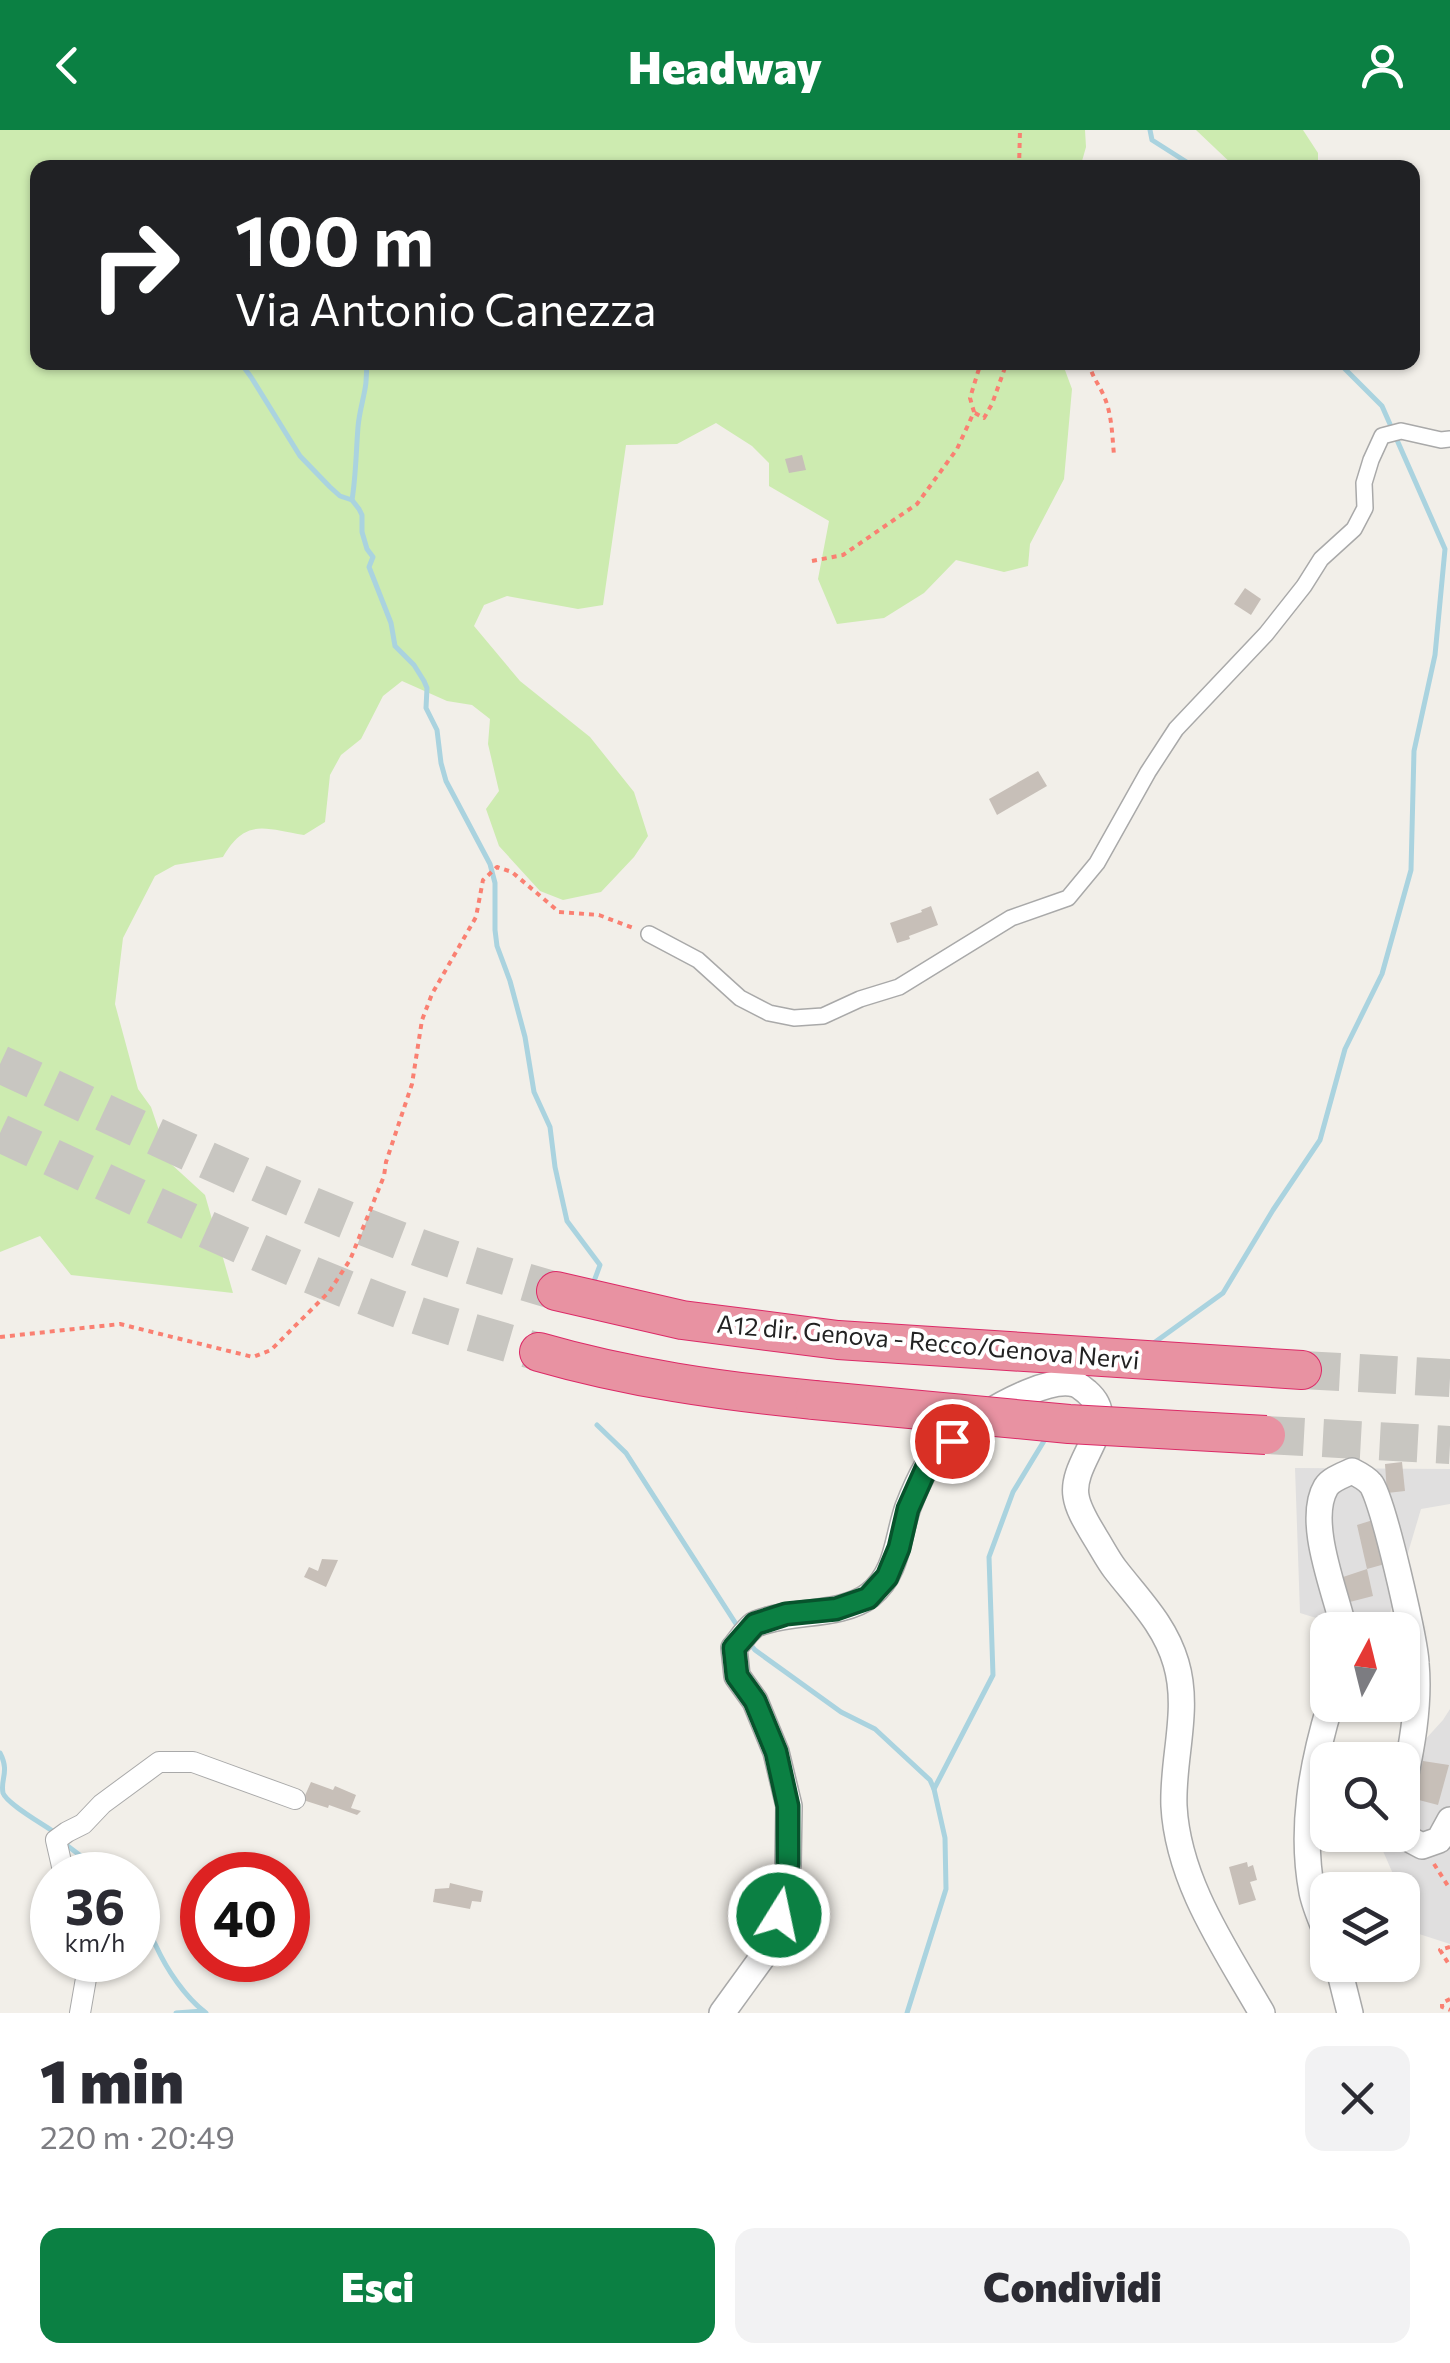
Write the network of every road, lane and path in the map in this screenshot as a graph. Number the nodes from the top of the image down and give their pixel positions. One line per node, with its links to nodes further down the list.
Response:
1 (1020, 130): 2 (path)
2 (1020, 160)
3 (978, 370): 6 (path)
4 (1004, 370): 6 (path)
5 (1091, 370): 8 (path)
6 (974, 412): 9 (path)
7 (1450, 439): 10 (street)
8 (1114, 455)
9 (812, 562)
10 (649, 934): 12 (path)
11 (556, 1291): 14 (highway, A12 dir. Genova - Recco/Genova Nervi)
12 (0, 1338)
13 (539, 1352): 15 (highway, bridge)
14 (1302, 1370)
15 (1266, 1435)
16 (1340, 1612): 17 (street)
17 (1405, 1612)
18 (1325, 1722): 23 (street)
19 (296, 1798): 22 (street)
20 (1450, 1820): 21 (street)
21 (1422, 1846): 24 (path)
22 (59, 1852)
23 (1310, 1877)
24 (1450, 1889)
25 (1450, 1946): 26 (path)
26 (1450, 1966)
27 (84, 1982): 31 (street)
28 (1342, 1982): 34 (street)
29 (1450, 1998): 30 (path)
30 (1450, 2010)
31 (80, 2013)
32 (722, 2013): 33 (street)
33 (1262, 2013)
34 (1350, 2013)

